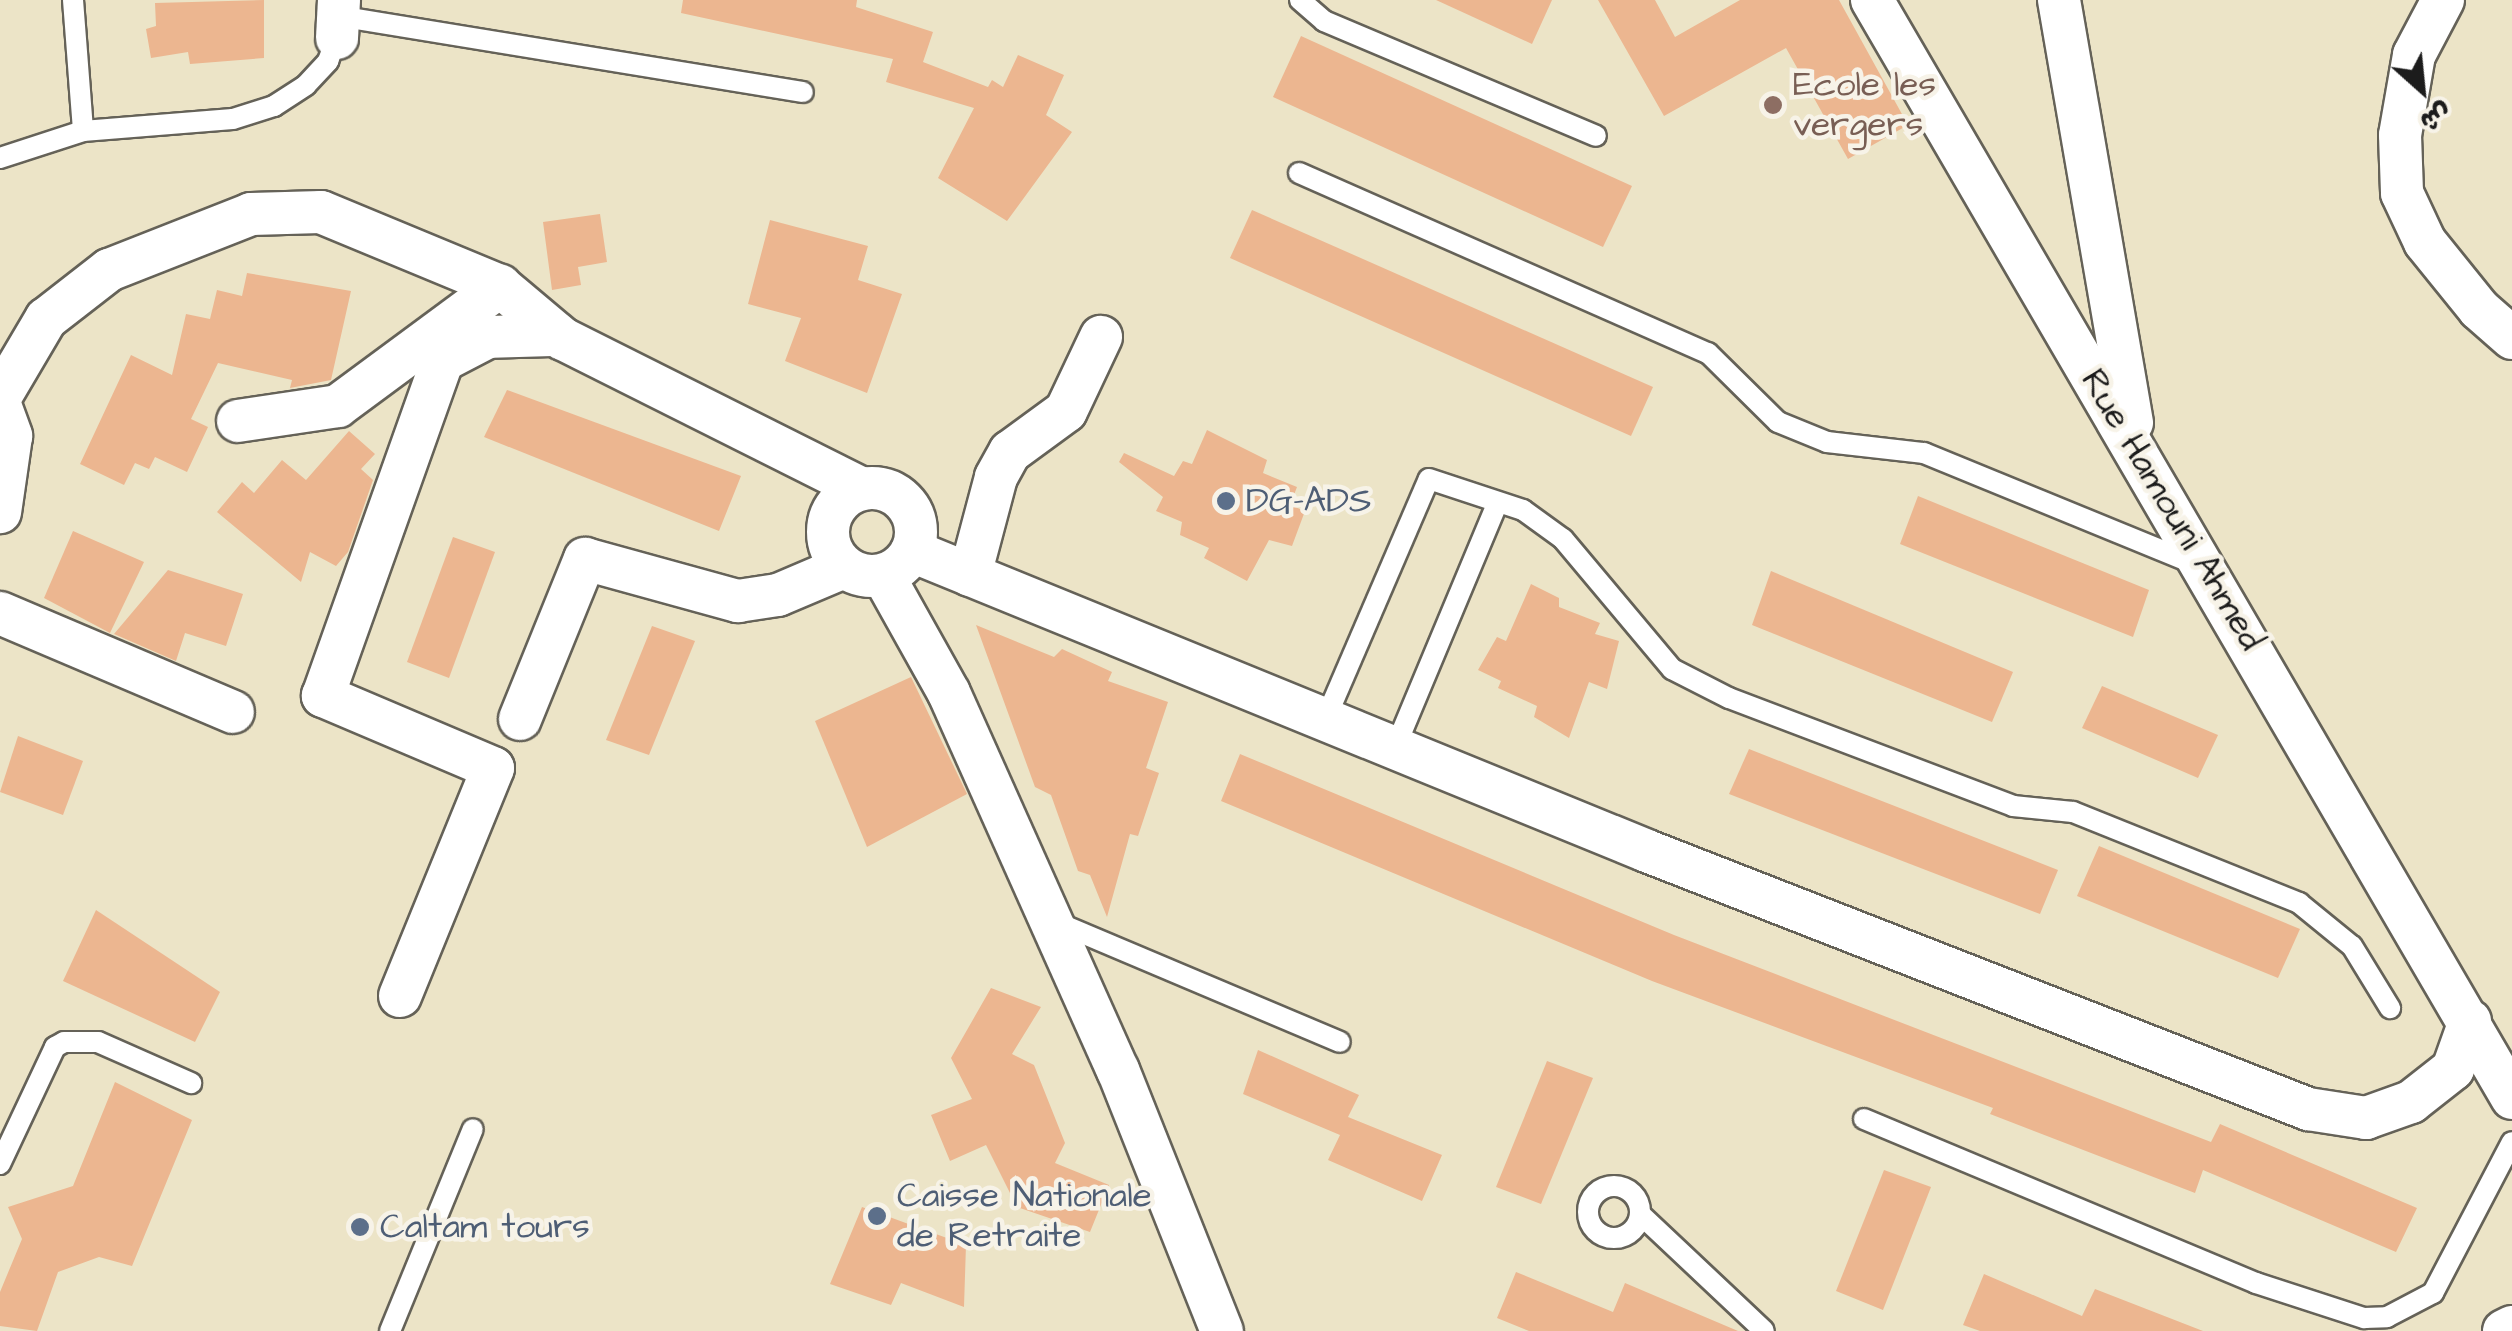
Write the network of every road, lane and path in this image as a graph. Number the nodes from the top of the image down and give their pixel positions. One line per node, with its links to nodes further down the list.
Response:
1 (73, 0): 8 (lane)
2 (1300, 0): 9 (lane)
3 (1872, 0): 18 (street, Rue Hamouni Ahmed)
4 (2059, 0): 18 (street)
5 (2443, 0): 15 (street)
6 (338, 18): 7 (lane); 8 (lane)
7 (803, 92)
8 (82, 132): 10 (lane)
9 (1596, 136)
10 (0, 158)
11 (1299, 173): 23 (lane)
12 (500, 286): 13 (street); 16 (street); 17 (street)
13 (557, 335): 19 (street); 31 (street)
14 (1101, 337): 24 (street)
15 (2512, 338)
16 (0, 401): 21 (street)
17 (238, 422)
18 (2137, 451): 23 (street, Rue Hamouni Ahmed)
19 (863, 489): 22 (street); 22 (street)
20 (1497, 504): 28 (lane); 29 (lane); 32 (lane)
21 (0, 512)
22 (880, 564): 24 (street); 27 (street); 30 (street)
23 (2208, 570): 33 (street, Rue Hamouni Ahmed)
24 (970, 575): 28 (street)
25 (0, 613): 26 (street)
26 (233, 712)
27 (520, 720)
28 (1325, 720): 29 (street)
29 (1394, 748): 33 (street)
30 (1048, 919): 34 (lane); 44 (street)
31 (400, 996)
32 (2390, 1008)
33 (2470, 1021): 36 (street, Rue Hamouni Ahmed)
34 (1340, 1042)
35 (191, 1083): 40 (lane)
36 (2512, 1098)
37 (1864, 1119): 39 (lane)
38 (473, 1129): 43 (lane)
39 (2512, 1142)
40 (0, 1164)
41 (1640, 1214): 45 (lane)
42 (2512, 1327): 46 (street)
43 (390, 1331)
44 (1222, 1331)
45 (1764, 1331)
46 (2504, 1331)

